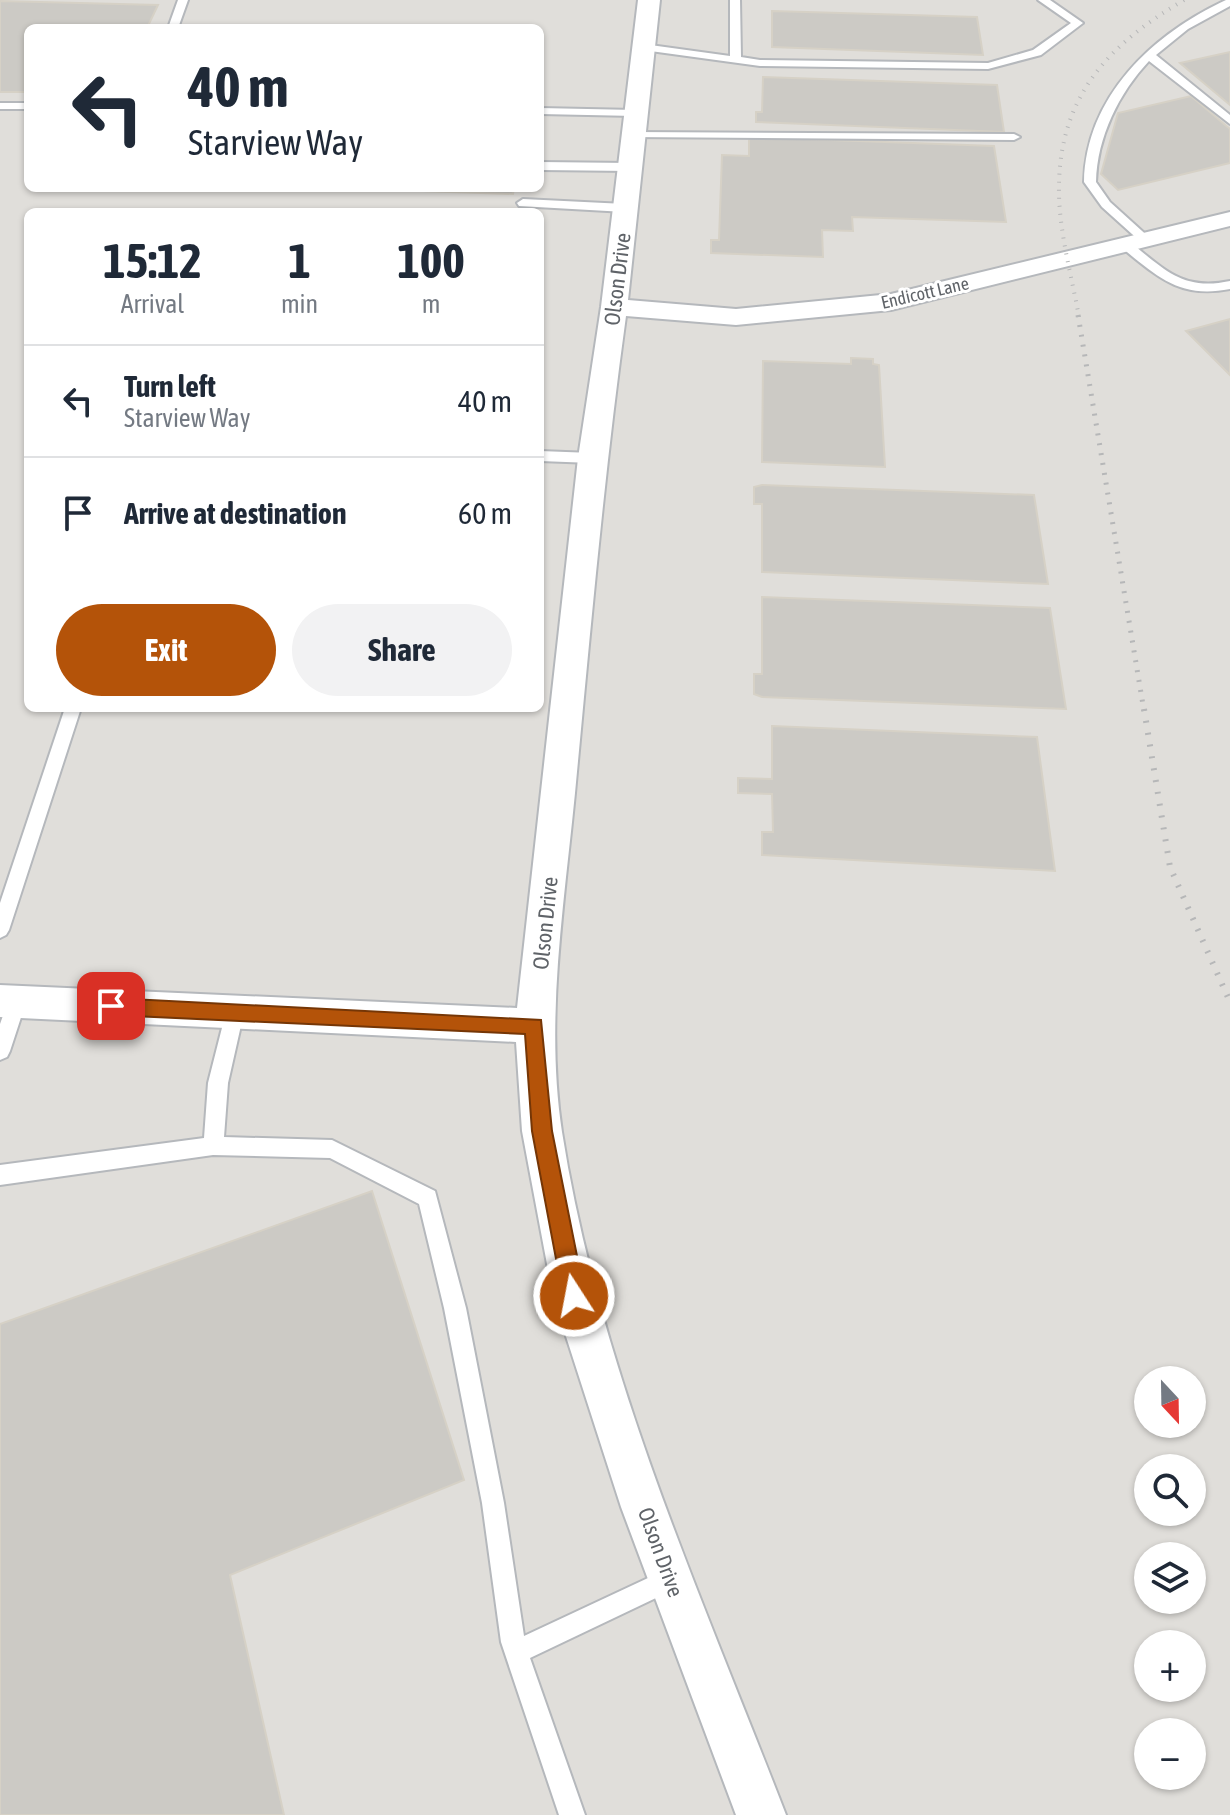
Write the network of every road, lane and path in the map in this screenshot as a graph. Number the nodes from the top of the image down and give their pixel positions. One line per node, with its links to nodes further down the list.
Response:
1 (183, 0): 8 (lane)
2 (649, 0): 9 (street, Olson Drive)
3 (735, 0): 11 (lane)
4 (1043, 0): 11 (lane)
5 (1230, 2): 6 (lane)
6 (1214, 9): 7 (lane); 10 (lane)
7 (1230, 21)
8 (174, 24)
9 (643, 47): 11 (lane); 17 (street, Olson Drive)
10 (1149, 55): 15 (lane); 22 (lane)
11 (736, 60)
12 (0, 106): 13 (lane)
13 (24, 106)
14 (544, 112): 17 (lane)
15 (1230, 121)
16 (1014, 137): 17 (lane)
17 (633, 138): 18 (lane); 20 (street, Olson Drive)
18 (544, 165)
19 (523, 203): 20 (lane)
20 (625, 208): 24 (street, Olson Drive)
21 (1230, 219): 22 (street, Endicott Lane)
22 (1136, 242): 23 (lane); 24 (street, Endicott Lane)
23 (1230, 285)
24 (614, 307): 26 (street, Olson Drive)
25 (544, 456): 26 (lane)
26 (592, 458): 31 (street, Olson Drive)
27 (72, 712): 28 (lane)
28 (0, 930)
29 (9, 1001): 30 (street); 32 (lane)
30 (235, 1012): 31 (street); 33 (lane)
31 (534, 1026): 35 (street, Olson Drive)
32 (0, 1051)
33 (213, 1146): 34 (lane); 36 (lane)
34 (0, 1175)
35 (671, 1579): 36 (lane); 38 (street, Olson Drive)
36 (516, 1652): 37 (lane)
37 (572, 1815)
38 (761, 1815)

